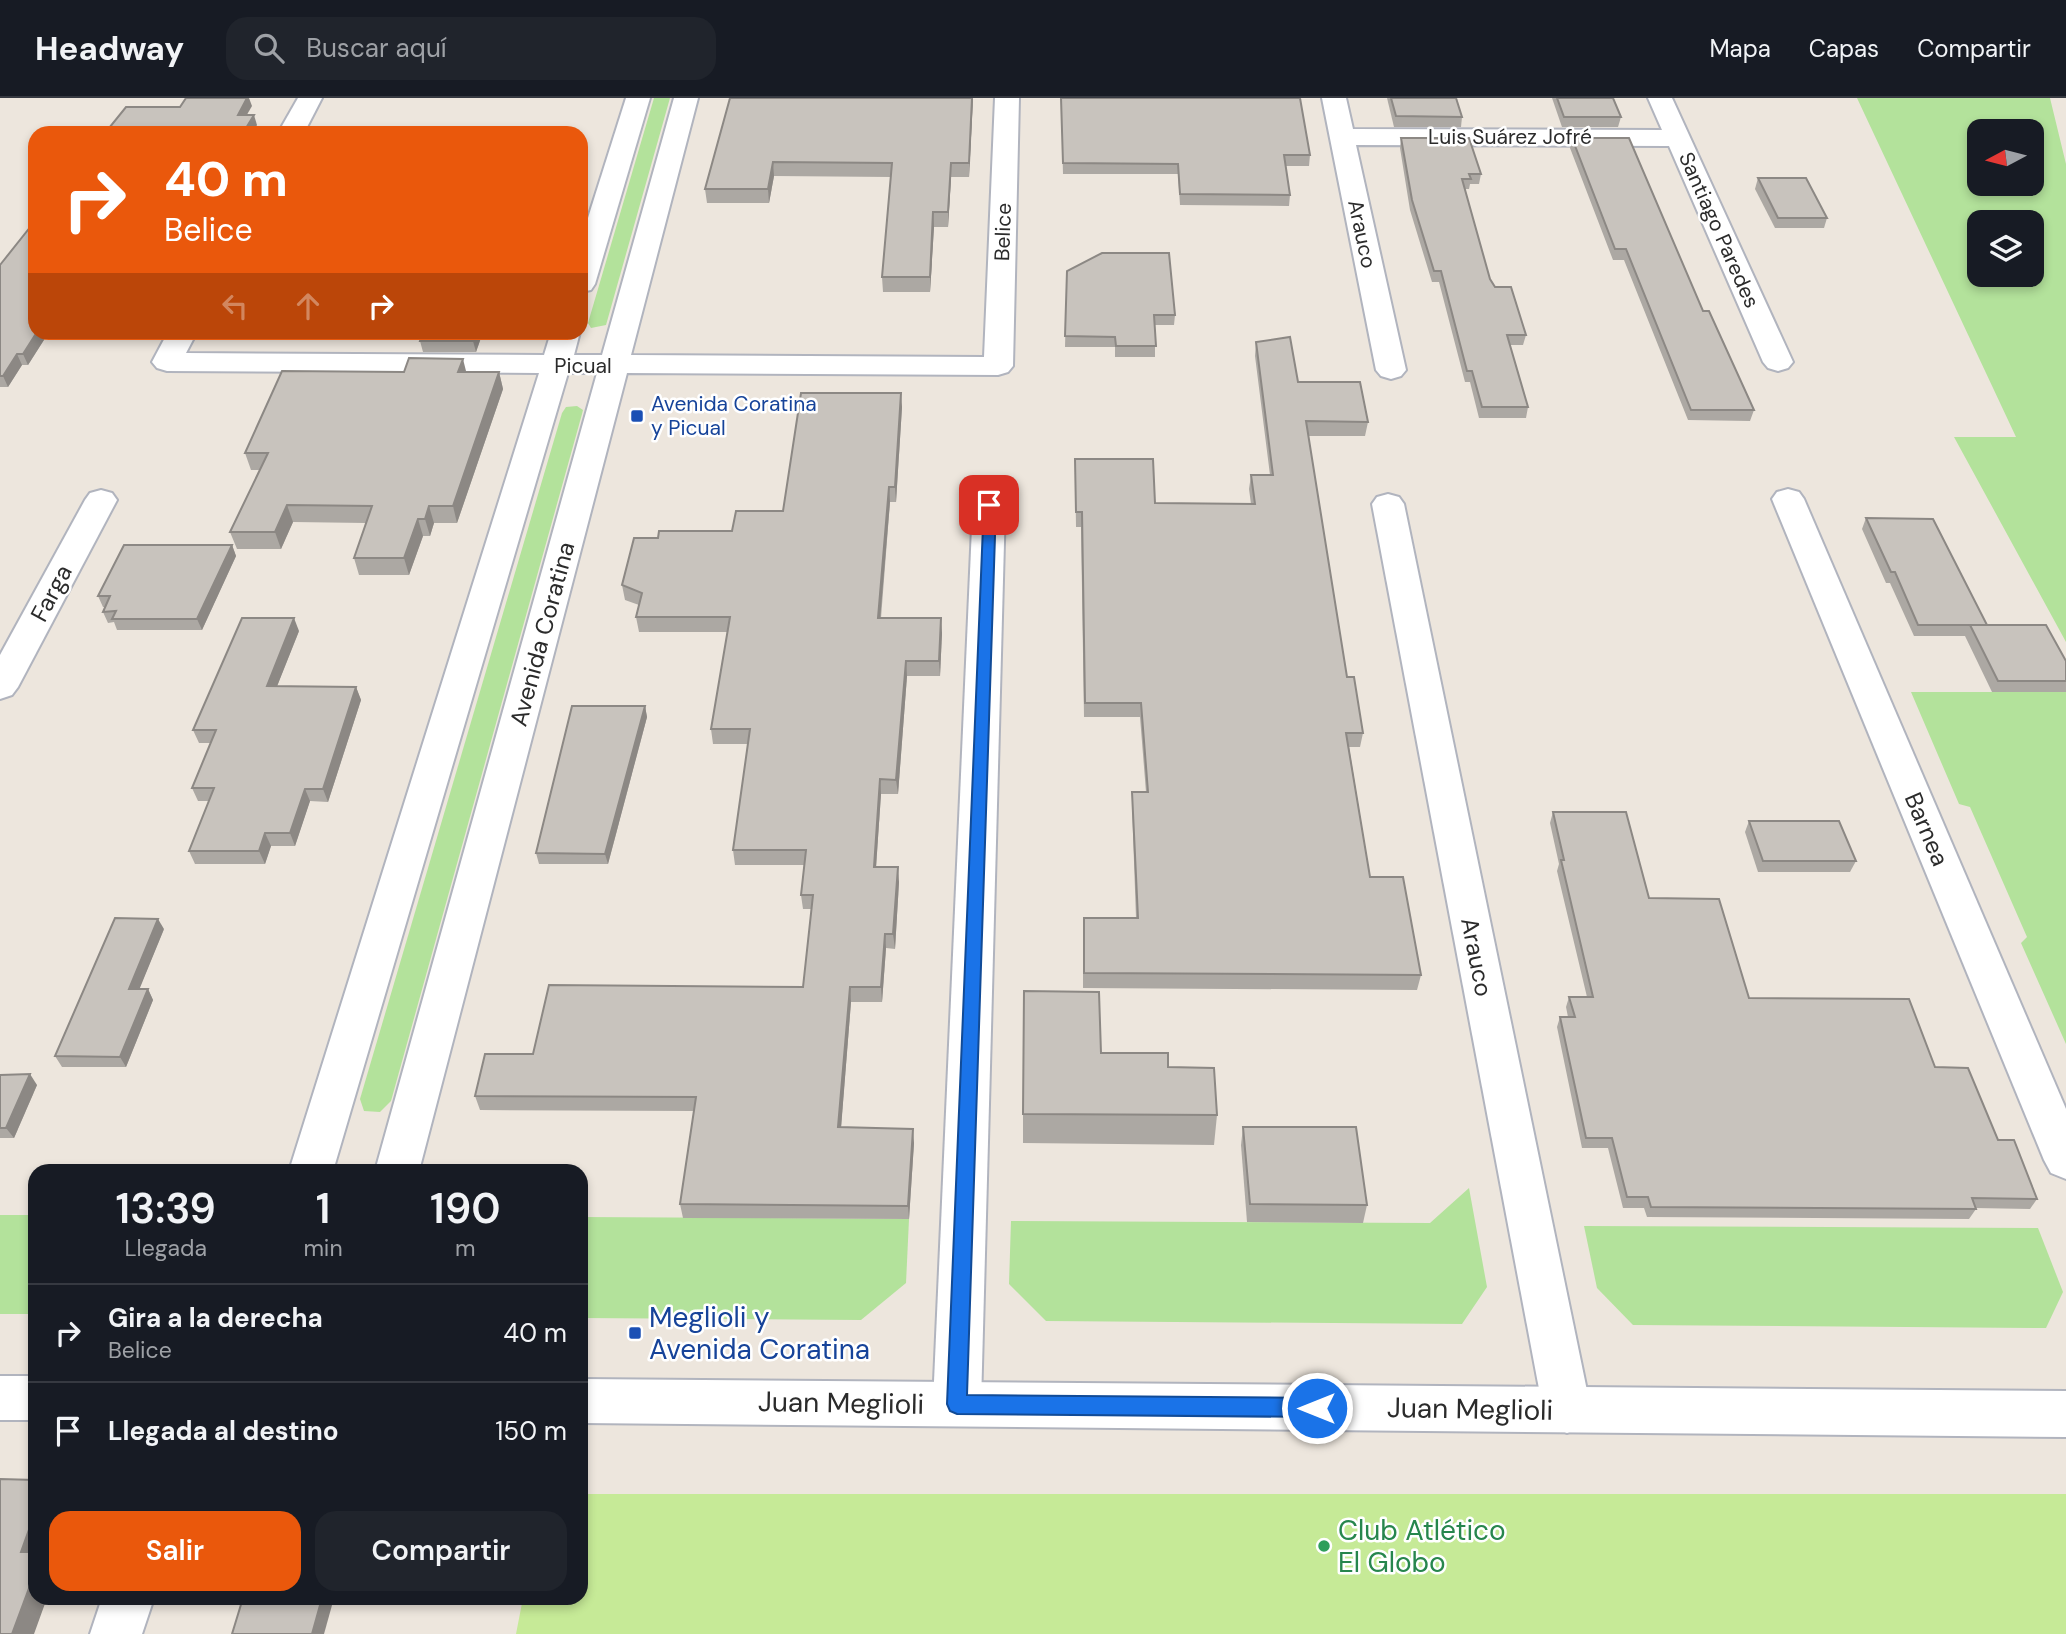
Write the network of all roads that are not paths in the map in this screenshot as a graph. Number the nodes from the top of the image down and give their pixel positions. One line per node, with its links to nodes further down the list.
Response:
1 (310, 98): 7 (street)
2 (638, 98): 10 (street)
3 (686, 98): 14 (street, Avenida Coratina)
4 (1007, 98): 15 (street, Belice)
5 (1334, 98): 8 (street, Arauco)
6 (1660, 98): 9 (street, Santiago Paredes)
7 (295, 126)
8 (1342, 137): 9 (street, Luis Suárez Jofré); 16 (street, Arauco)
9 (1678, 138): 13 (street, Santiago Paredes)
10 (588, 261)
11 (179, 340): 12 (street, Picual)
12 (561, 349): 14 (street, Picual); 23 (street)
13 (1779, 362)
14 (614, 366): 15 (street, Picual); 24 (street, Avenida Coratina)
15 (998, 366)
16 (1391, 370)
17 (1788, 499): 22 (street, Barnea)
18 (101, 500): 21 (street, Farga)
19 (1388, 504): 29 (street, Arauco)
20 (989, 505): 28 (street)
21 (0, 687)
22 (2066, 1160)
23 (313, 1164)
24 (399, 1164)
25 (0, 1398): 26 (street)
26 (28, 1398)
27 (588, 1401): 28 (street, Juan Meglioli)
28 (957, 1404): 29 (street, Juan Meglioli)
29 (1567, 1410): 30 (street, Juan Meglioli)
30 (2066, 1414)
31 (126, 1605): 32 (street)
32 (116, 1634)

